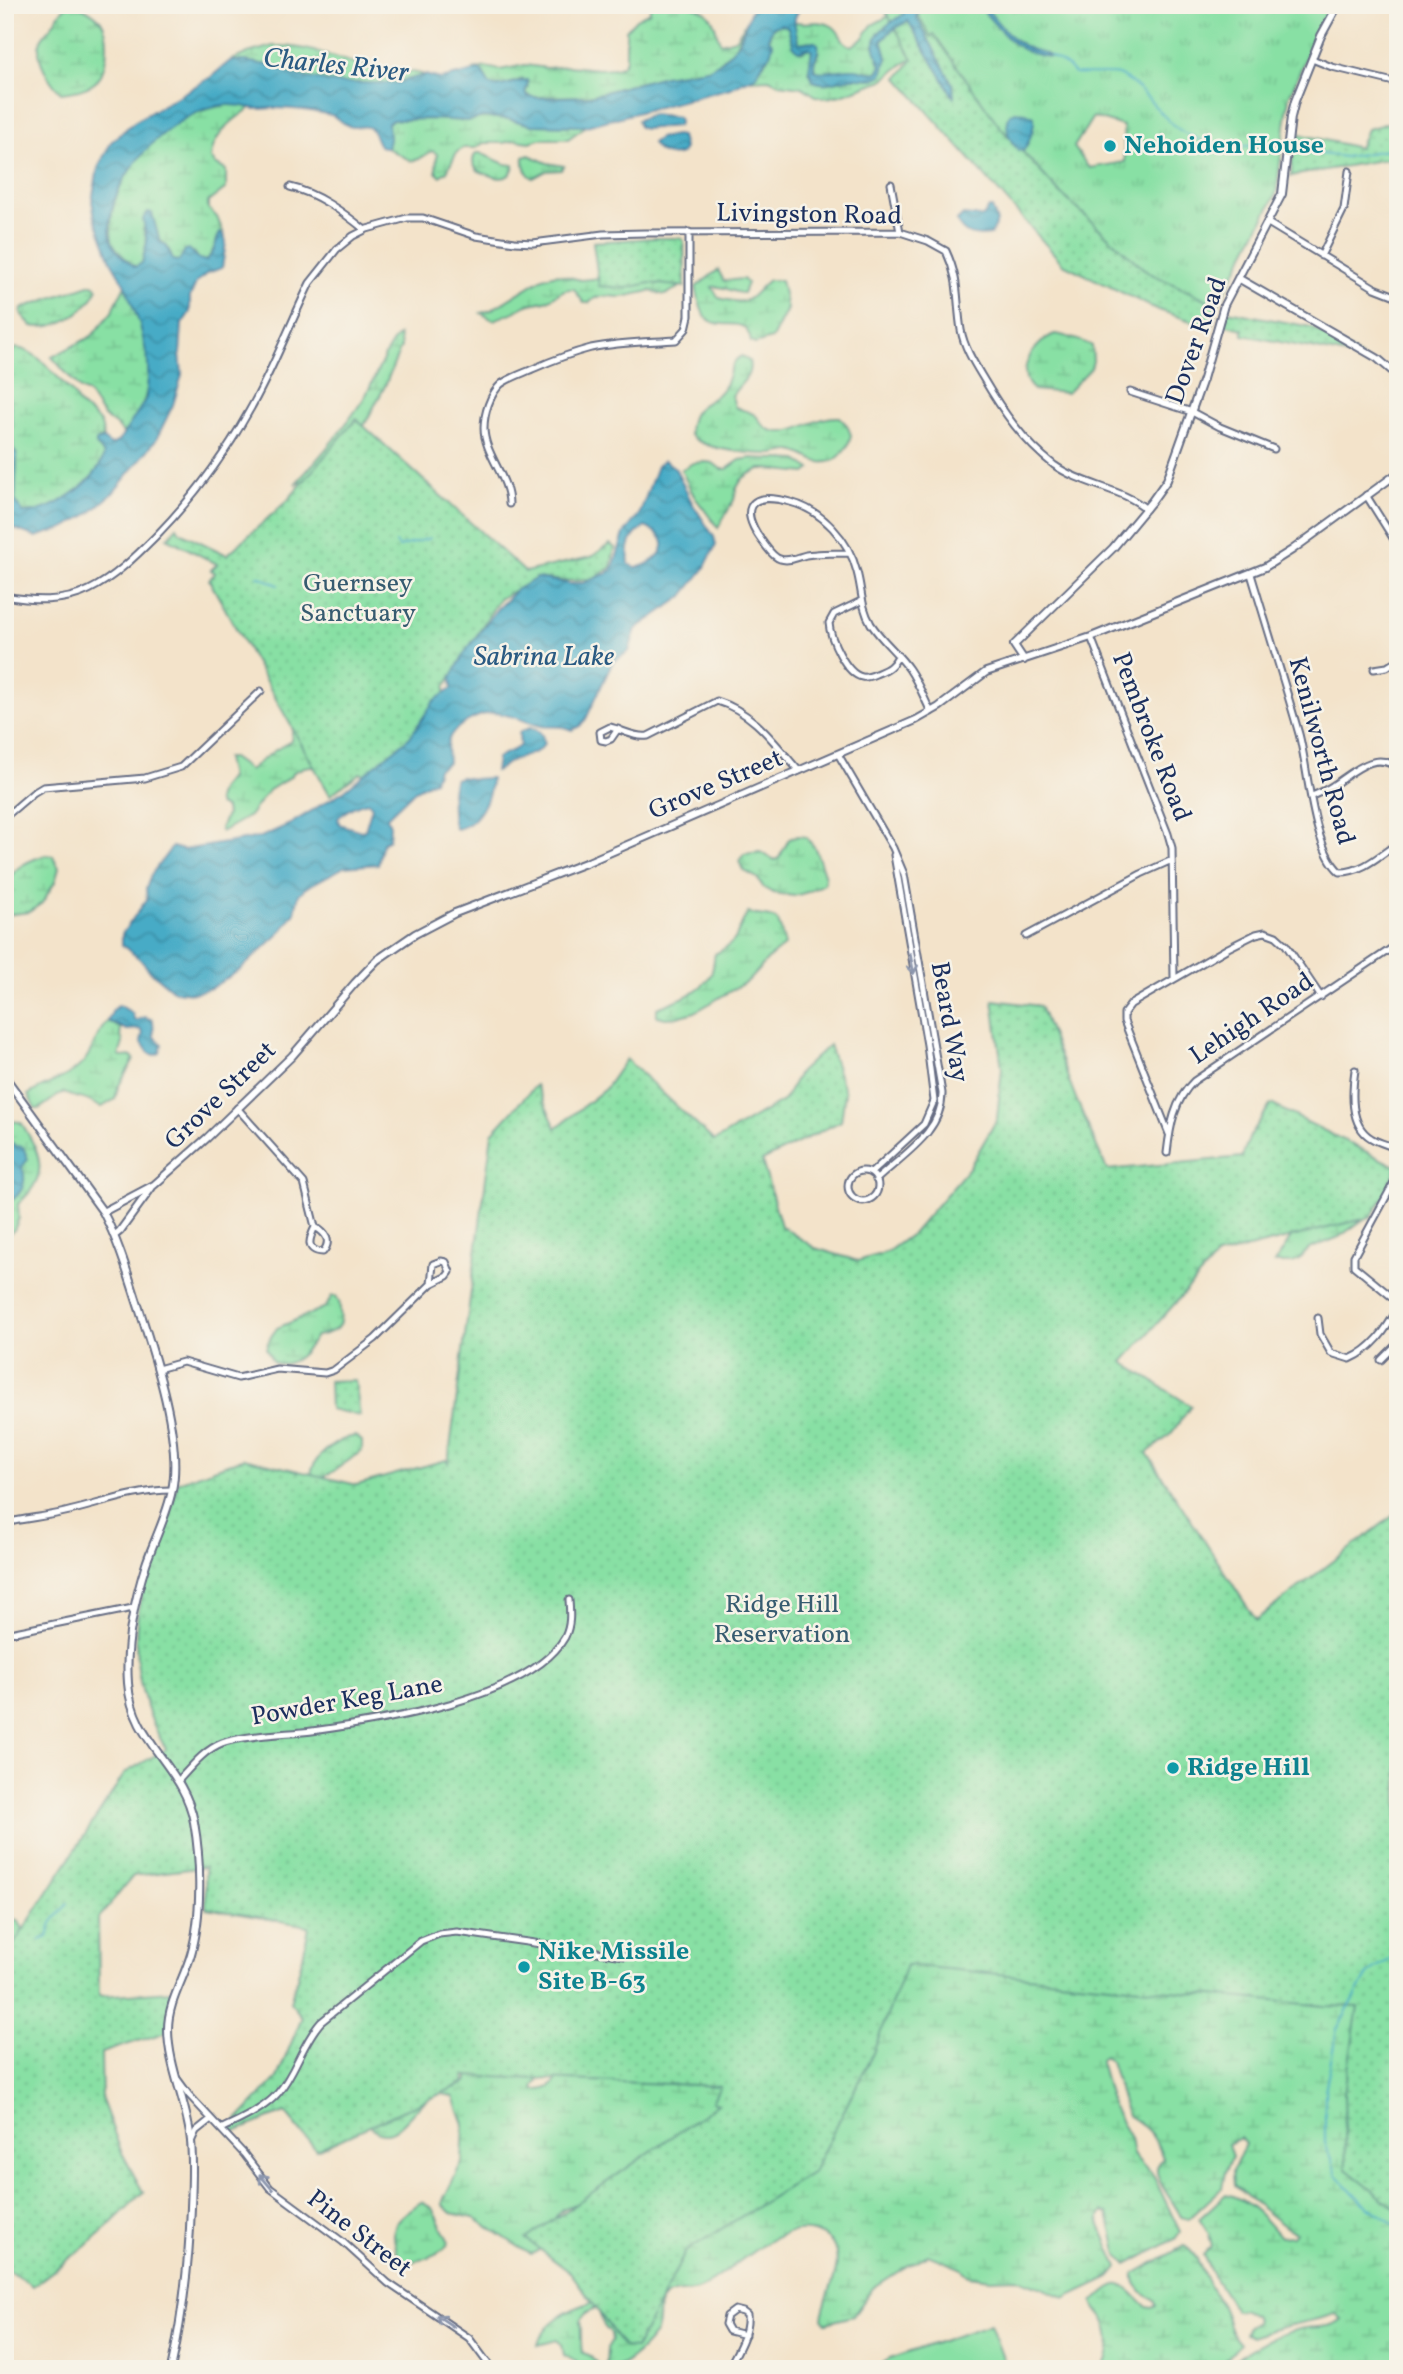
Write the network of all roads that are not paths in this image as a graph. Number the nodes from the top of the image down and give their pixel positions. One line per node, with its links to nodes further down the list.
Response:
1 (1338, 5): 2 (street, Dover Road)
2 (1312, 59): 3 (street); 7 (street, Dover Road)
3 (1398, 83)
4 (1349, 171): 12 (street)
5 (891, 184): 10 (street)
6 (290, 187): 8 (street)
7 (1268, 223): 12 (street); 14 (street, Dover Road)
8 (365, 230): 9 (street, Livingston Road); 27 (street, Livingston Road)
9 (689, 232): 10 (street, Livingston Road); 22 (street)
10 (900, 232): 23 (street, Livingston Road)
11 (1398, 246): 13 (street)
12 (1321, 256): 15 (street)
13 (1398, 259)
14 (1238, 278): 16 (street); 18 (street, Dover Road)
15 (1398, 297)
16 (1398, 376)
17 (1130, 392): 18 (street)
18 (1192, 412): 19 (street); 23 (street, Dover Road)
19 (1274, 449)
20 (1398, 473): 21 (street, Grove Street)
21 (1366, 495): 24 (street); 26 (street, Grove Street)
22 (509, 504)
23 (1146, 509): 31 (street, Dover Road)
24 (1398, 546)
25 (849, 553): 25 (street); 28 (street)
26 (1251, 574): 29 (street, Grove Street); 42 (street, Kenilworth Road)
27 (5, 596)
28 (861, 601): 30 (street); 34 (street)
29 (1091, 637): 31 (street, Grove Street); 46 (street, Pembroke Road)
30 (898, 656): 33 (street); 34 (street)
31 (1024, 660): 37 (street, Grove Street)
32 (1398, 660): 35 (street)
33 (906, 665): 34 (street); 37 (street)
34 (893, 666)
35 (1374, 669)
36 (261, 691): 43 (street)
37 (931, 712): 39 (street, Grove Street)
38 (618, 729): 41 (street)
39 (838, 754): 41 (street, Grove Street); 45 (street, Beard Way)
40 (1398, 769): 42 (street)
41 (799, 771): 53 (street, Grove Street)
42 (1312, 796): 44 (street, Kenilworth Road)
43 (5, 817)
44 (1398, 842)
45 (892, 848): 57 (street, Beard Way, one-way to 57); 59 (street, Beard Way)
46 (1172, 860): 47 (street); 49 (street, Pembroke Road)
47 (1026, 936)
48 (1398, 944): 50 (street, Lehigh Road)
49 (1174, 978): 50 (street); 54 (street)
50 (1321, 997): 54 (street, Lehigh Road)
51 (1355, 1070): 55 (street)
52 (5, 1076): 61 (street)
53 (237, 1108): 60 (street, Grove Street); 62 (street)
54 (1169, 1134): 56 (street, Lehigh Road)
55 (1398, 1149)
56 (1167, 1153)
57 (871, 1173): 59 (street); 59 (street, Beard Way)
58 (1398, 1175): 65 (street)
59 (876, 1180)
60 (154, 1185): 61 (street, Grove Street); 63 (street)
61 (103, 1212): 63 (street)
62 (315, 1227): 62 (street)
63 (115, 1235): 70 (street)
64 (431, 1284): 64 (street); 70 (street)
65 (1398, 1302)
66 (1398, 1308): 67 (street)
67 (1318, 1318)
68 (1398, 1343): 69 (street)
69 (1381, 1360)
70 (158, 1369): 71 (street)
71 (172, 1490): 72 (street); 74 (street)
72 (5, 1523)
73 (569, 1600): 76 (street, Powder Keg Lane)
74 (133, 1608): 75 (street); 76 (street)
75 (5, 1634)
76 (178, 1781): 78 (street)
77 (625, 1956): 80 (street)
78 (178, 2080): 79 (street, Pine Street); 81 (street)
79 (211, 2119): 80 (street, Pine Street); 81 (street)
80 (221, 2129): 84 (street, Pine Street, one-way to 80)
81 (191, 2143): 83 (street)
82 (744, 2335): 82 (street); 85 (street)
83 (171, 2369)
84 (492, 2369)
85 (728, 2369)

